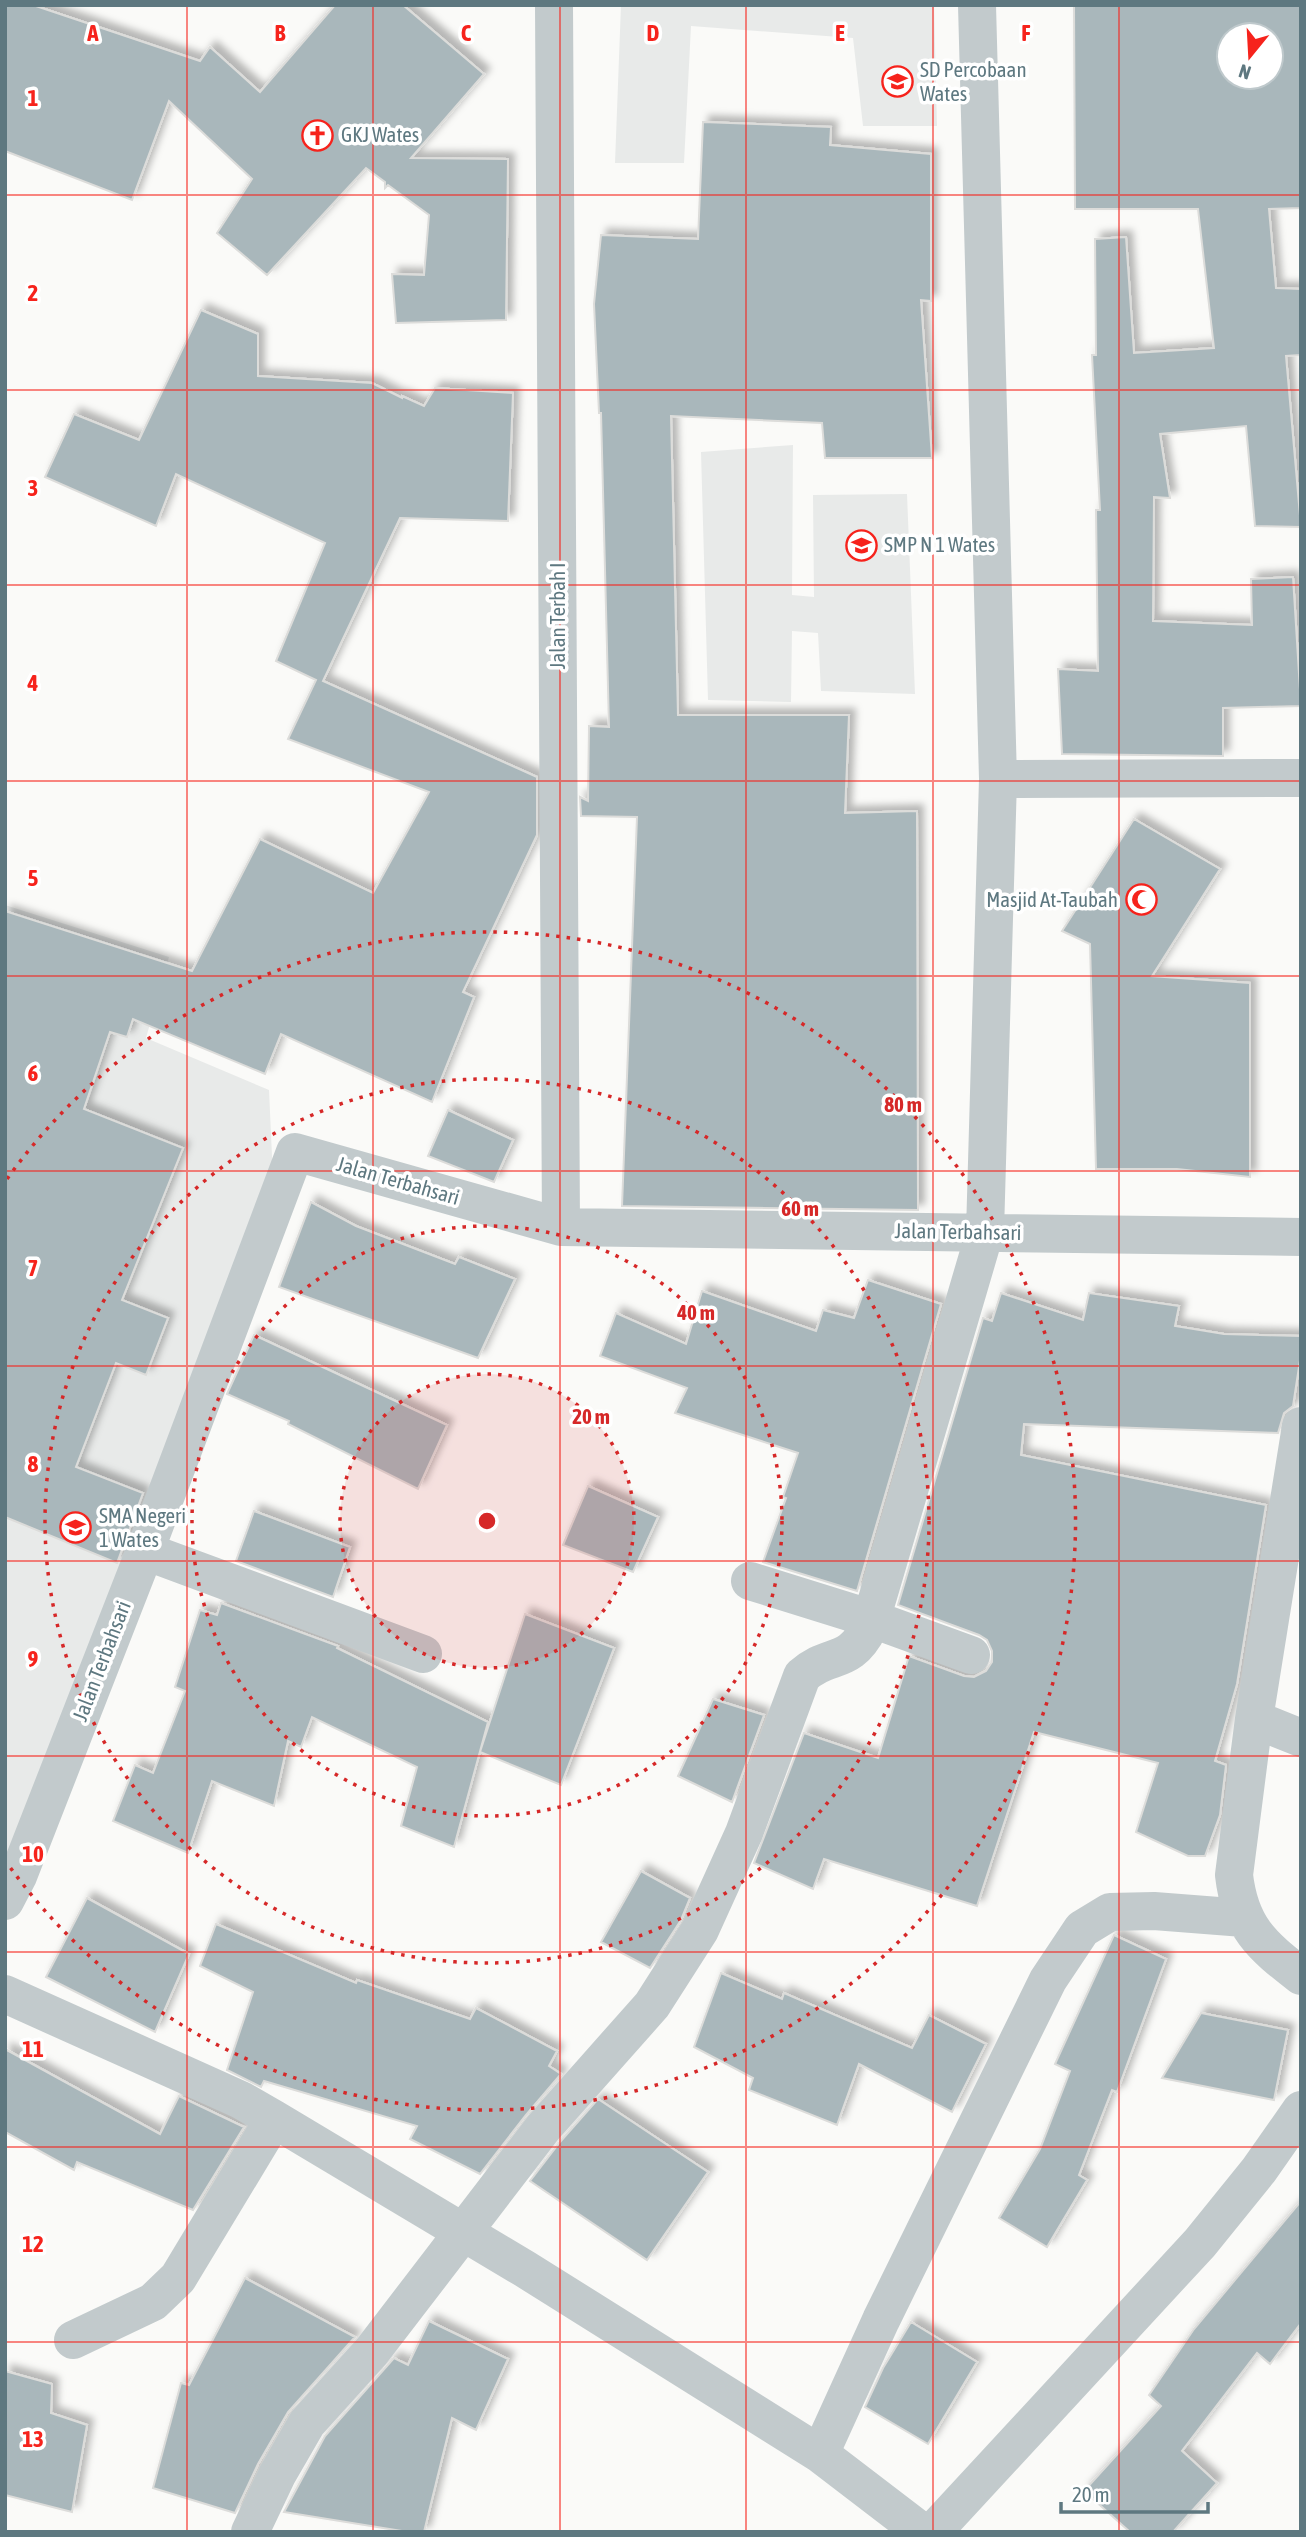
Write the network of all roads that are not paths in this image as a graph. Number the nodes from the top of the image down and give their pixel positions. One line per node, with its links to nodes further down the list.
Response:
1 (554, 5): 5 (street, Jalan Terbah I)
2 (977, 5): 4 (street)
3 (1301, 778): 4 (street)
4 (998, 779): 6 (street)
5 (561, 1227): 6 (street, Jalan Terbahsari); 9 (street, Jalan Terbahsari)
6 (985, 1232): 7 (street, Jalan Terbahsari); 11 (street)
7 (1301, 1237)
8 (1301, 1426): 14 (street)
9 (145, 1551): 12 (street); 16 (street, Jalan Terbahsari)
10 (750, 1581): 11 (street)
11 (872, 1619): 13 (street); 22 (street)
12 (423, 1654)
13 (971, 1655)
14 (1254, 1718): 15 (street); 17 (street)
15 (1301, 1738)
16 (10, 1882)
17 (1244, 1918): 18 (street); 24 (street)
18 (1301, 1976)
19 (5, 1994): 21 (street)
20 (1301, 2110): 27 (street)
21 (274, 2119): 22 (street); 23 (street)
22 (463, 2232): 24 (street); 25 (street)
23 (73, 2340)
24 (820, 2454): 26 (street)
25 (250, 2532)
26 (922, 2532)
27 (933, 2532)

